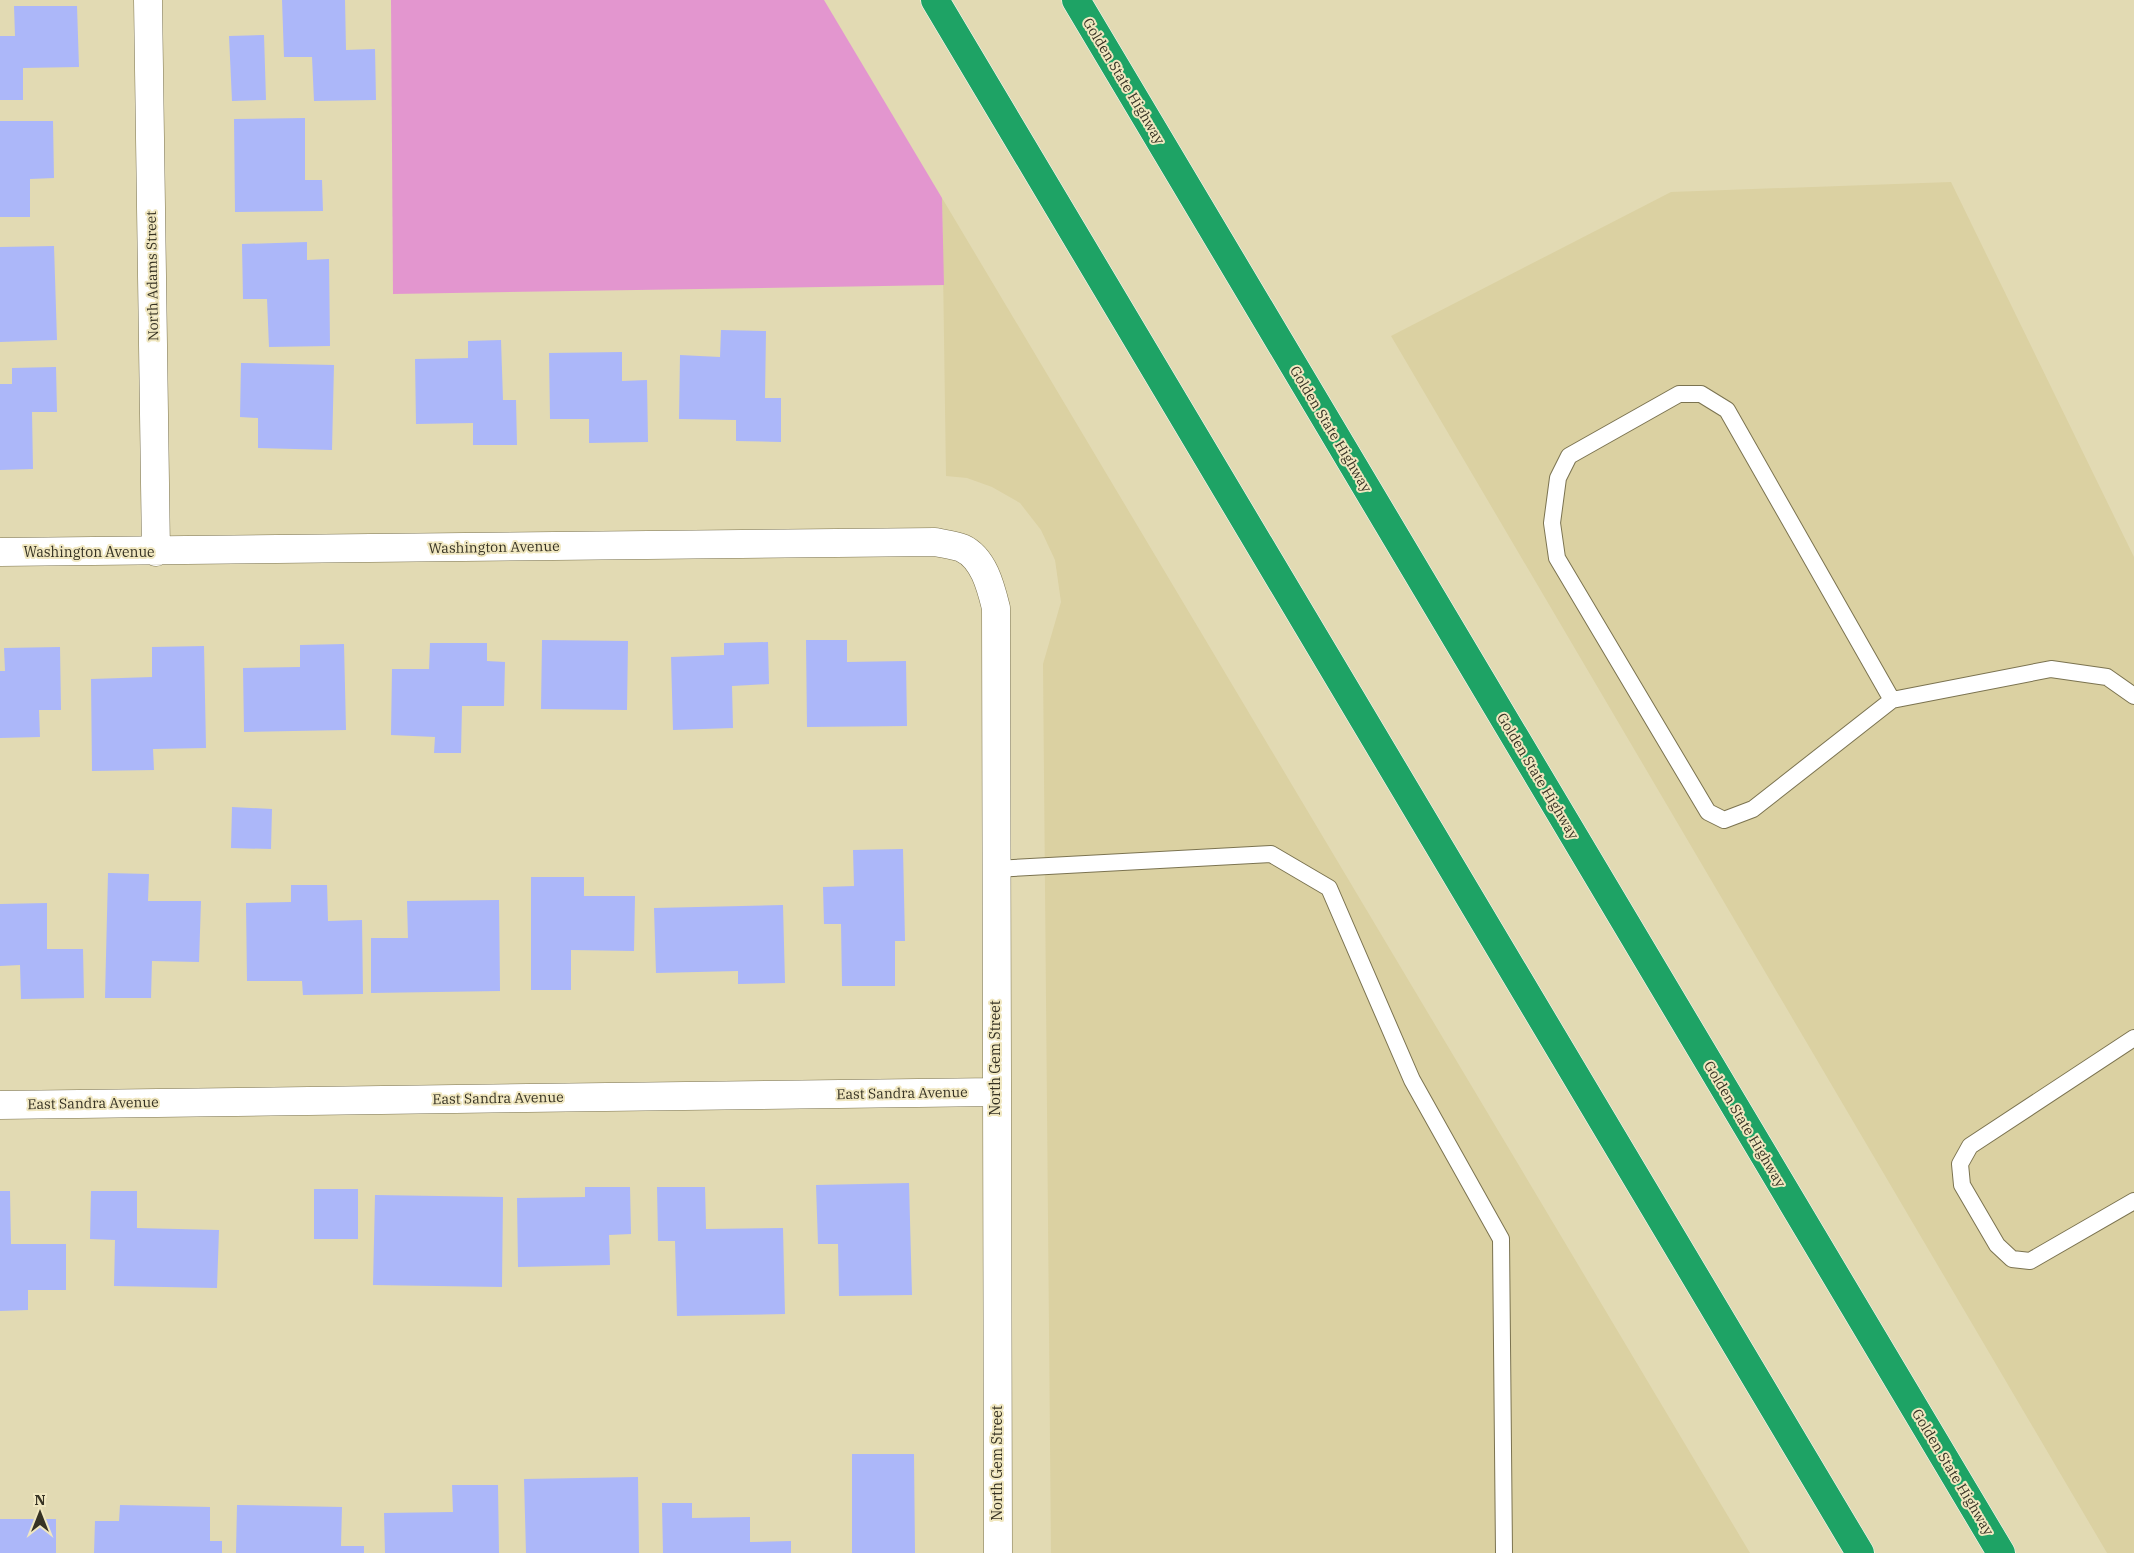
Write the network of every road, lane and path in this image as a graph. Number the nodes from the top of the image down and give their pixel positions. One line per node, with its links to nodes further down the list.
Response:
1 (148, 0): 5 (street, North Adams Street)
2 (935, 0): 16 (highway)
3 (1076, 0): 17 (highway, Golden State Highway)
4 (0, 552): 5 (street, Washington Avenue)
5 (156, 552): 6 (street, Washington Avenue)
6 (981, 566): 9 (street, North Gem Street)
7 (2134, 696): 8 (lane)
8 (1892, 700): 8 (lane)
9 (995, 869): 11 (street, North Gem Street); 15 (lane)
10 (2134, 1038): 13 (lane)
11 (995, 1092): 12 (street, East Sandra Avenue); 14 (street, North Gem Street)
12 (0, 1105)
13 (2134, 1201)
14 (998, 1553)
15 (1504, 1553)
16 (1860, 1553)
17 (2001, 1553)

